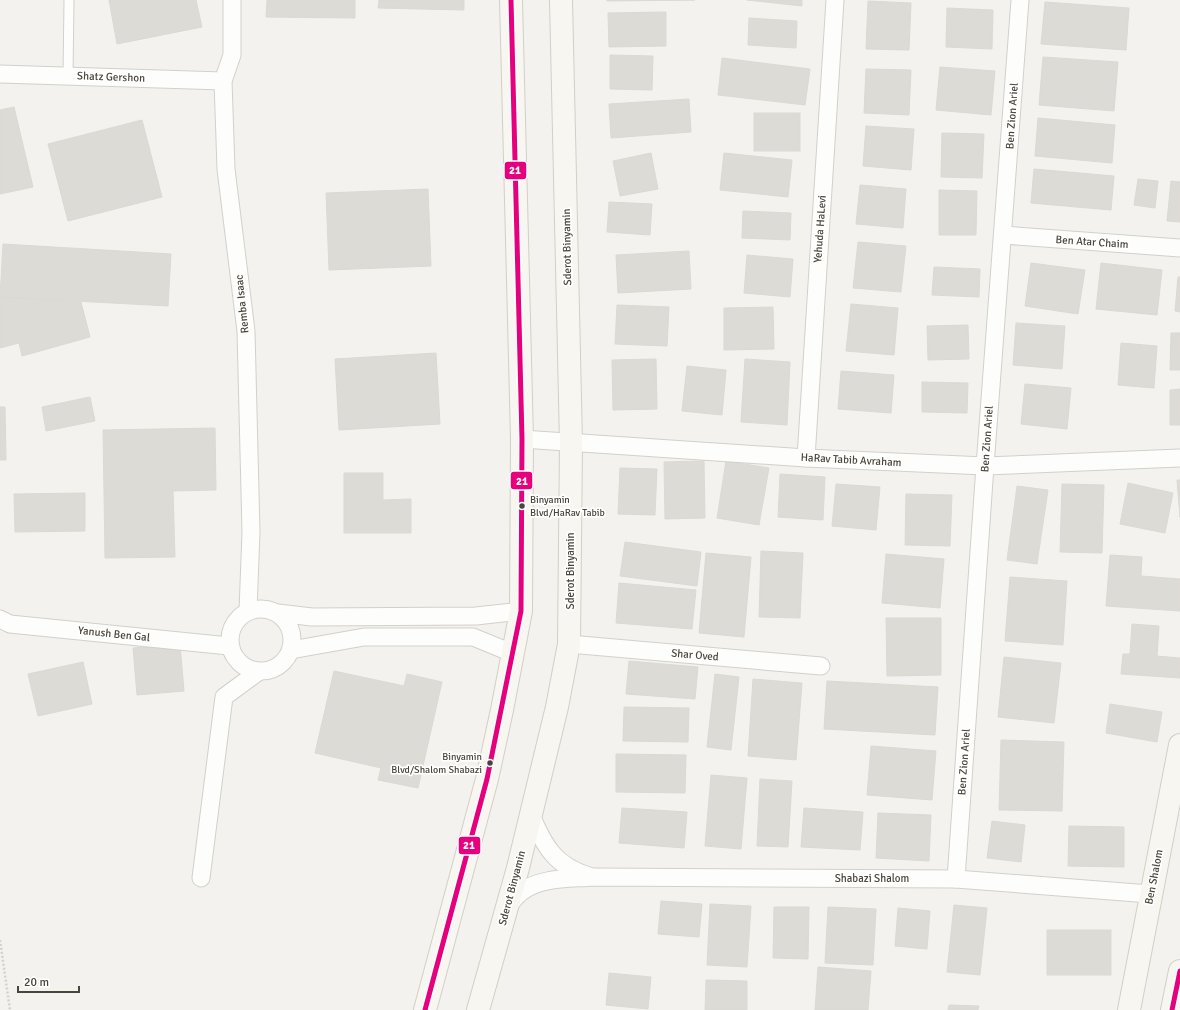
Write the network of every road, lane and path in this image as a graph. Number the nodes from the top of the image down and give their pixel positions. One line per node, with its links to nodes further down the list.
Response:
1 (69, 0): 8 (lane)
2 (232, 0): 9 (street, Remba Isaac)
3 (511, 0): 12 (main road)
4 (561, 0): 13 (main road, Sderot Binyamin)
5 (835, 0): 14 (street, Yehuda HaLevi)
6 (1020, 0): 10 (street, Ben Zion Ariel)
7 (0, 74): 8 (street, Shatz Gershon)
8 (68, 76): 9 (street, Shatz Gershon)
9 (223, 81): 18 (street, Remba Isaac)
10 (1003, 235): 11 (street, Ben Atar Chaim); 16 (street, Ben Zion Ariel)
11 (1180, 248)
12 (522, 439): 13 (street, HaRav Tabib Avraham); 17 (main road)
13 (571, 443): 14 (street, HaRav Tabib Avraham); 21 (main road, Sderot Binyamin)
14 (806, 458): 16 (street, HaRav Tabib Avraham)
15 (1180, 458): 16 (street, HaRav Tabib Avraham)
16 (985, 466): 31 (street, Ben Zion Ariel)
17 (521, 610): 19 (street); 24 (main road)
18 (248, 611): 19 (street); 22 (street)
19 (278, 613): 23 (street)
20 (0, 620): 22 (street, Yanush Ben Gal)
21 (569, 644): 25 (street, Shar Oved); 28 (main road, Sderot Binyamin)
22 (229, 646): 26 (street)
23 (291, 650): 24 (street); 26 (street)
24 (512, 653): 37 (main road)
25 (821, 666)
26 (258, 672): 30 (street)
27 (1180, 745): 32 (main road, Ben Shalom)
28 (531, 815): 29 (street, Shabazi Shalom); 33 (main road, Sderot Binyamin)
29 (593, 877): 31 (street, Shabazi Shalom); 33 (street, Shabazi Shalom)
30 (201, 878)
31 (956, 879): 32 (street, Shabazi Shalom)
32 (1150, 894): 39 (main road, Ben Shalom)
33 (507, 907): 38 (main road, Sderot Binyamin)
34 (0, 940): 36 (path)
35 (1179, 979): 40 (main road)
36 (10, 1010)
37 (425, 1010)
38 (478, 1010)
39 (1129, 1010)
40 (1172, 1010)

